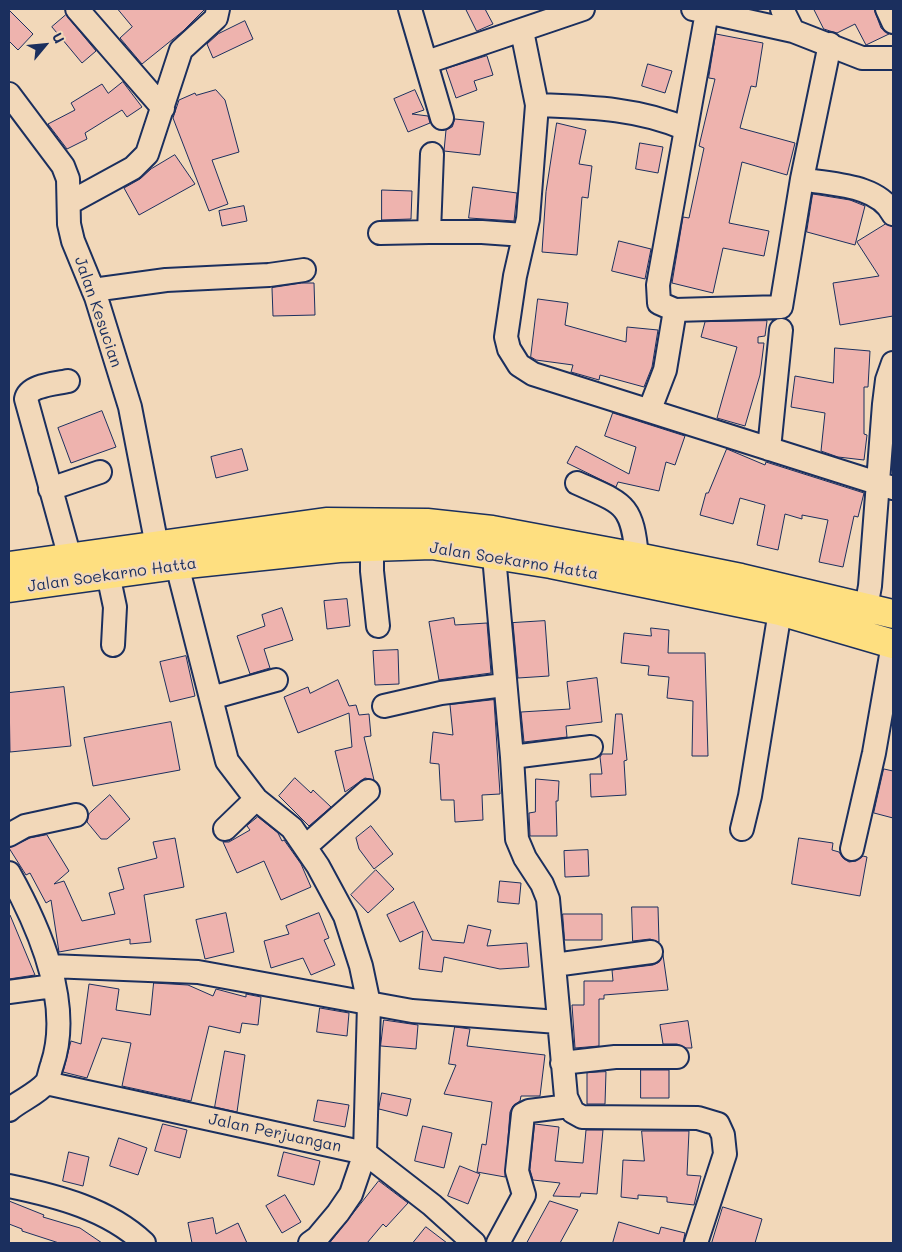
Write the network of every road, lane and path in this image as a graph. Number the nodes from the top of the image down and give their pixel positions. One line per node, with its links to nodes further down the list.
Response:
1 (77, 9): 16 (street)
2 (218, 9): 16 (street)
3 (410, 9): 13 (street)
4 (584, 9): 9 (street)
5 (782, 9): 10 (street)
6 (887, 9): 8 (street)
7 (700, 10): 10 (street); 18 (street)
8 (893, 22)
9 (522, 31): 13 (street); 15 (street)
10 (793, 31): 11 (street)
11 (830, 44): 12 (street); 20 (street)
12 (893, 58)
13 (427, 62): 17 (street)
14 (9, 94): 21 (street, Jalan Kesucian)
15 (537, 105): 18 (street); 25 (street)
16 (163, 108): 21 (street)
17 (442, 118)
18 (686, 129): 28 (street)
19 (432, 154): 23 (street)
20 (802, 179): 22 (street); 28 (street)
21 (69, 203): 27 (street, Jalan Kesucian)
22 (893, 214)
23 (429, 232): 24 (street); 25 (street)
24 (380, 233)
25 (524, 235): 32 (street)
26 (304, 270): 27 (street)
27 (94, 290): 38 (street, Jalan Kesucian)
28 (675, 310): 32 (street)
29 (782, 330): 33 (street)
30 (893, 363): 36 (street)
31 (68, 381): 37 (street)
32 (650, 409): 33 (street)
33 (769, 449): 36 (street)
34 (100, 472): 37 (street)
35 (578, 483): 41 (street)
36 (885, 486): 47 (street)
37 (50, 489): 42 (street)
38 (157, 546): 41 (highway, Jalan Soekarno Hatta); 42 (highway, Jalan Soekarno Hatta)
39 (372, 547): 40 (highway, Jalan Soekarno Hatta); 43 (highway, Jalan Soekarno Hatta); 50 (street)
40 (494, 556): 48 (highway, Jalan Soekarno Hatta); 54 (street)
41 (637, 556): 47 (highway, Jalan Soekarno Hatta)
42 (70, 558): 44 (highway, Jalan Soekarno Hatta)
43 (177, 565): 45 (highway, Jalan Soekarno Hatta); 55 (street)
44 (9, 566)
45 (108, 574): 46 (highway, Jalan Soekarno Hatta); 52 (street)
46 (9, 588)
47 (866, 608): 49 (highway, Jalan Soekarno Hatta)
48 (780, 611): 51 (highway, Jalan Soekarno Hatta); 63 (street)
49 (893, 614)
50 (378, 626)
51 (893, 644): 66 (street)
52 (112, 645)
53 (276, 680): 55 (street)
54 (504, 685): 56 (street); 58 (street)
55 (211, 698): 60 (street)
56 (384, 706)
57 (592, 747): 58 (street)
58 (512, 757): 69 (street)
59 (368, 790): 65 (street)
60 (256, 799): 62 (street); 65 (street)
61 (76, 815): 64 (street)
62 (225, 829)
63 (742, 829)
64 (9, 835)
65 (305, 847): 72 (street)
66 (852, 849)
67 (9, 873): 70 (street)
68 (652, 952): 69 (street)
69 (554, 965): 73 (street)
70 (52, 976): 71 (street); 72 (street); 76 (street)
71 (9, 992)
72 (370, 1004): 73 (street); 79 (street)
73 (558, 1022): 75 (street)
74 (677, 1057): 75 (street)
75 (562, 1063): 77 (street)
76 (46, 1083): 78 (street); 79 (street, Jalan Perjuangan)
77 (569, 1106): 84 (street); 85 (street)
78 (9, 1110)
79 (365, 1153): 81 (street); 83 (street, Jalan Perjuangan)
80 (9, 1186): 82 (street)
81 (316, 1242)
82 (144, 1243)
83 (474, 1243)
84 (498, 1243)
85 (696, 1243)

